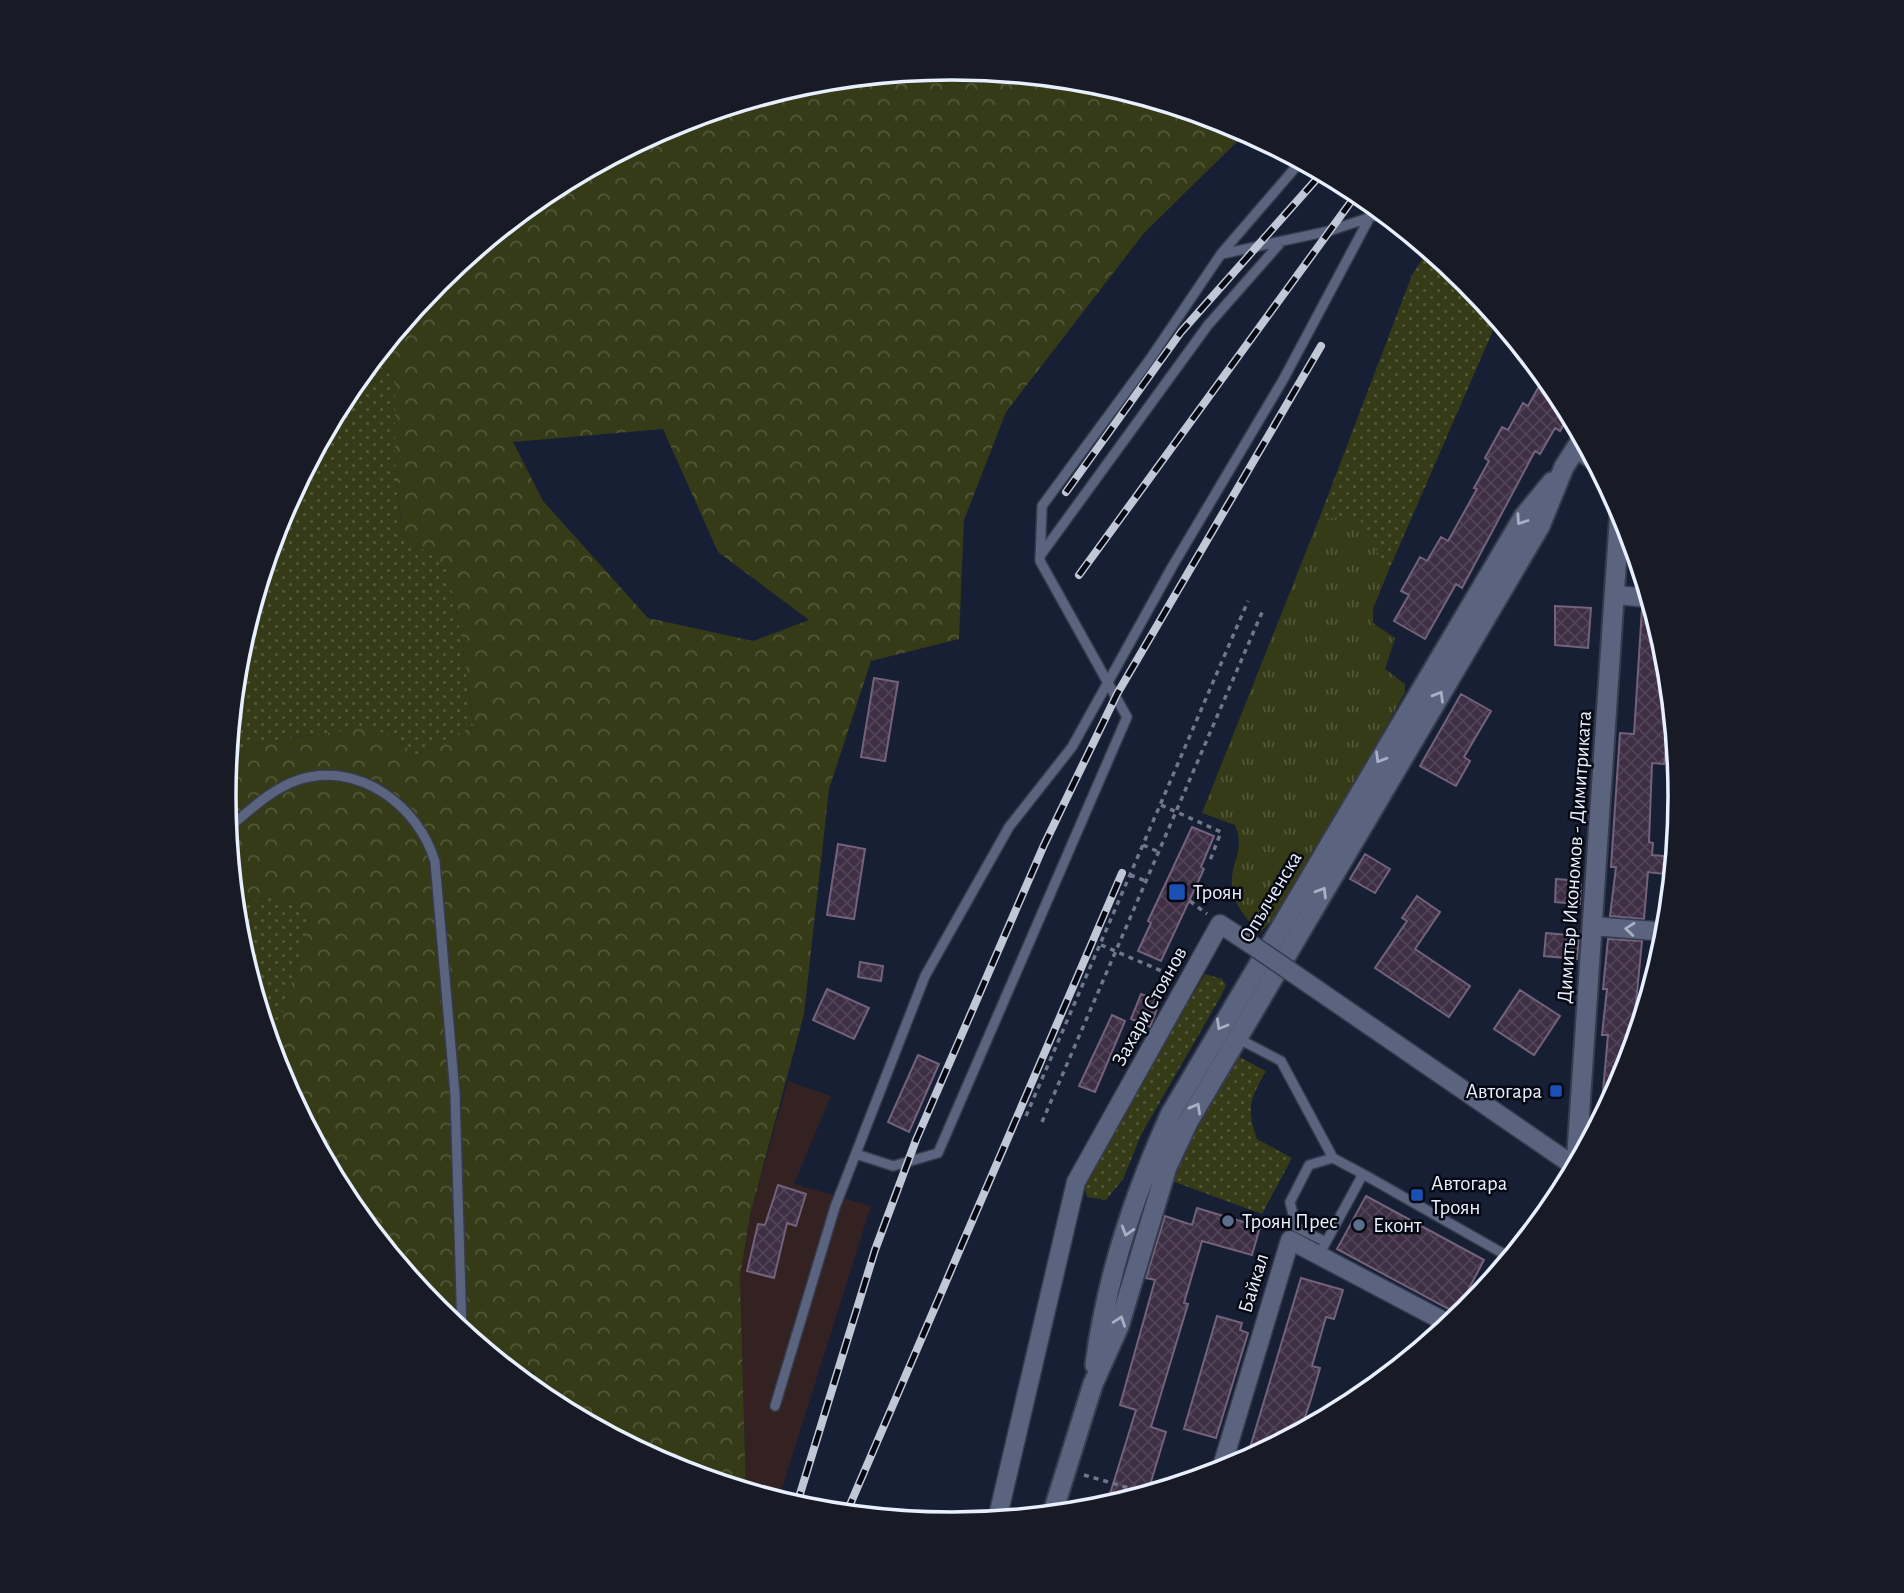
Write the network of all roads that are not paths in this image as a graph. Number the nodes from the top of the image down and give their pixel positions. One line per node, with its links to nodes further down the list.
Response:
1 (1295, 168): 4 (lane)
2 (1370, 217): 3 (lane); 11 (lane)
3 (1282, 241): 4 (lane); 8 (lane)
4 (1221, 254): 8 (lane)
5 (1576, 447): 6 (street, Опълченска)
6 (1564, 467): 15 (street, Опълченска, one-way to 6); 25 (street, Опълченска, one-way to 25)
7 (1618, 536): 9 (street, Димитър Икономов - Димитриката)
8 (1040, 556): 11 (lane)
9 (1615, 595): 10 (street); 13 (street, Димитър Икономов - Димитриката)
10 (1640, 597)
11 (1108, 682): 17 (lane); 17 (lane)
12 (237, 821): 23 (lane)
13 (1592, 926): 14 (street, one-way to 13); 16 (street, Димитър Икономов - Димитриката)
14 (1655, 931)
15 (1236, 1037): 18 (lane); 25 (street, Опълченска, one-way to 15)
16 (1576, 1147)
17 (856, 1154): 26 (lane)
18 (1333, 1158): 20 (lane); 21 (lane)
19 (1568, 1162): 29 (street, Захари Стоянов, bridge)
20 (1363, 1174): 21 (lane); 22 (lane)
21 (1322, 1249): 24 (street, Байкал); 27 (street, Байкал)
22 (1503, 1253)
23 (462, 1318)
24 (1441, 1319)
25 (1093, 1384): 28 (street, Опълченска)
26 (775, 1406)
27 (1224, 1459)
28 (1055, 1504)
29 (999, 1511)

